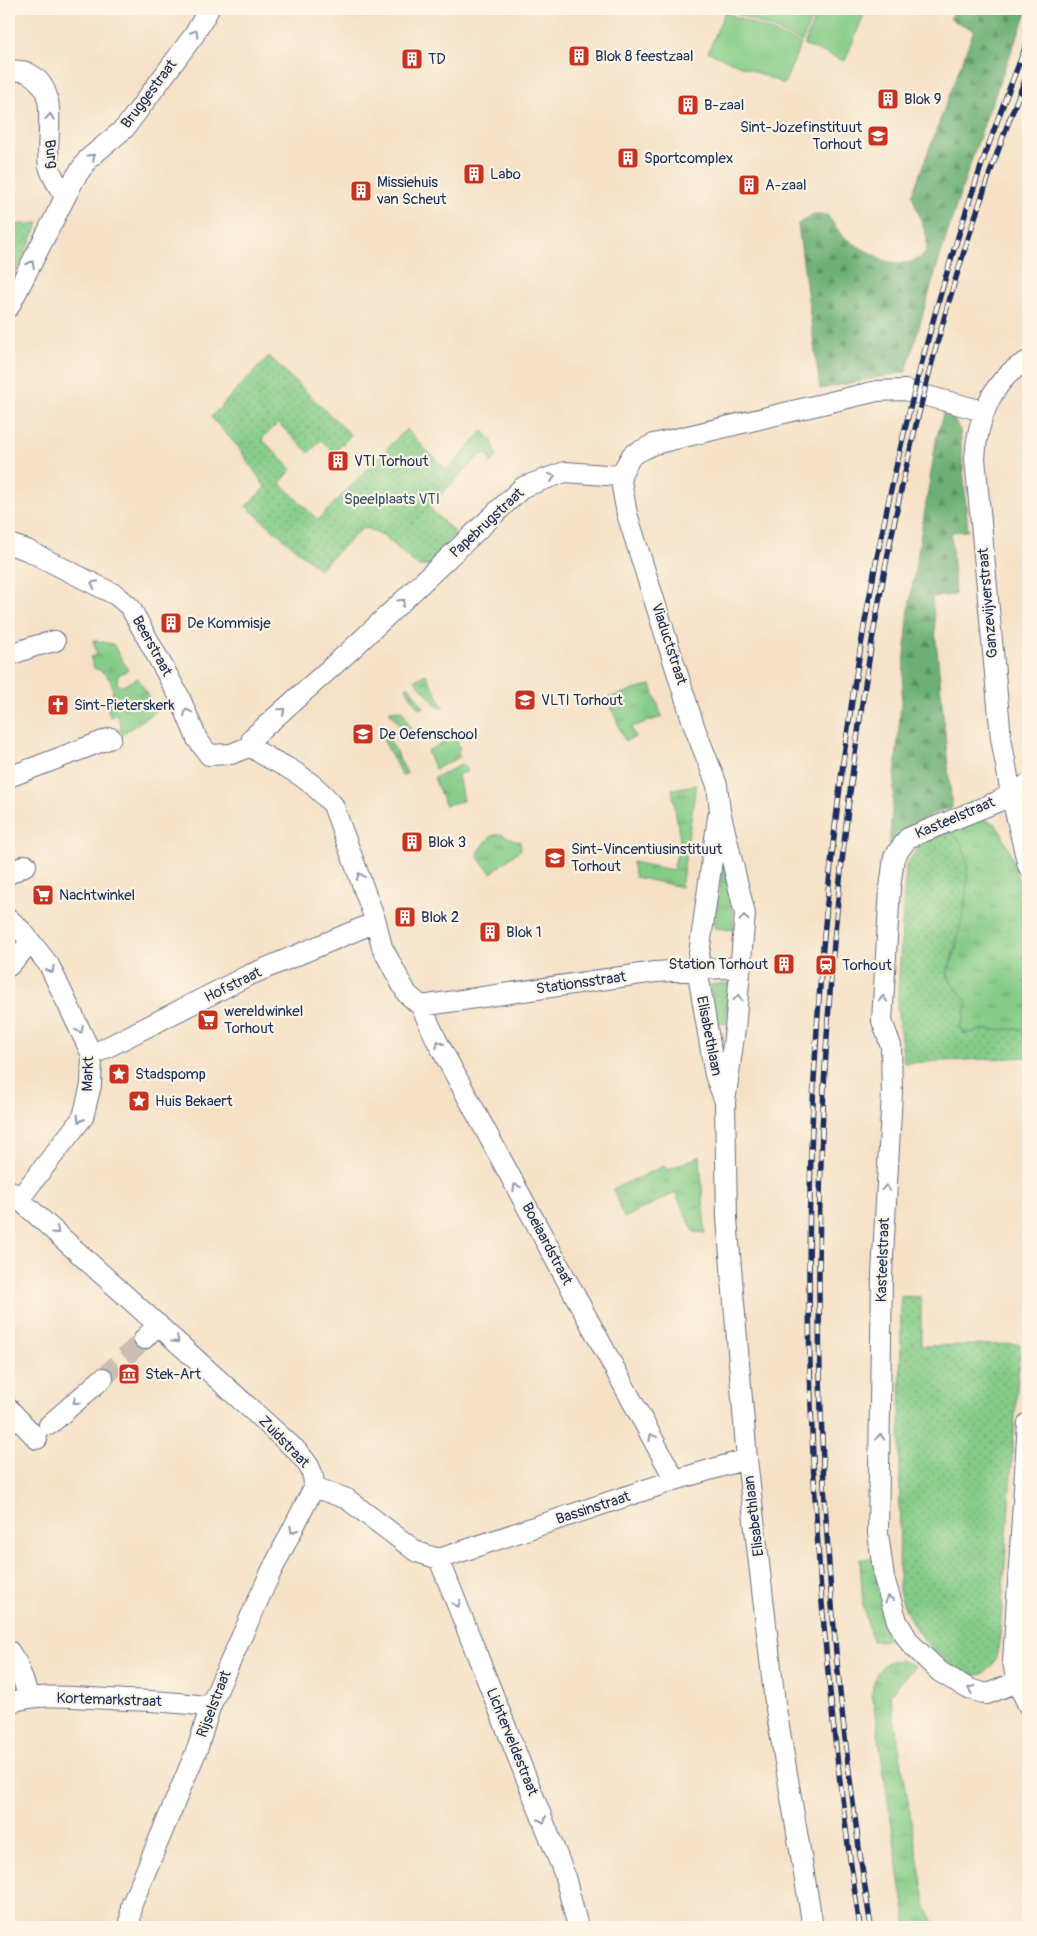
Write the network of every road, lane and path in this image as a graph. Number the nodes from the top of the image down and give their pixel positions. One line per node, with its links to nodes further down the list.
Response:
1 (209, 9): 3 (street, Bruggestraat, one-way to 1)
2 (9, 70): 3 (street, Burg, one-way to 2)
3 (65, 197): 4 (street, one-way to 3)
4 (9, 307)
5 (1028, 361): 6 (street, Ganzevijverstraat)
6 (984, 412): 7 (street); 14 (street, Ganzevijverstraat)
7 (620, 476): 12 (street, Papebrugstraat, one-way to 7); 15 (street, Viaductstraat)
8 (9, 544): 12 (street, Beerstraat, one-way to 8)
9 (56, 642): 10 (street)
10 (9, 655)
11 (111, 738): 13 (street)
12 (251, 746): 18 (street, one-way to 12)
13 (9, 777)
14 (1020, 789): 16 (street, Ganzevijverstraat); 37 (street, Kasteelstraat, one-way to 14)
15 (720, 810): 21 (street, Viaductstraat, one-way to 15); 22 (street, Viaductstraat)
16 (1028, 866)
17 (9, 919): 19 (street, Markt)
18 (376, 922): 23 (street); 24 (street, Hofstraat)
19 (30, 942): 20 (street); 24 (street, Markt, one-way to 24)
20 (9, 966)
21 (740, 967): 22 (street, Stationsstraat); 25 (street, Elisabethlaan, one-way to 21)
22 (697, 968): 23 (street, Stationsstraat); 25 (street, Elisabethlaan)
23 (421, 1006): 33 (street, Boeiaardstraat, one-way to 23)
24 (92, 1055): 26 (street, Markt, one-way to 26)
25 (725, 1102): 32 (street, Elisabethlaan)
26 (14, 1194): 27 (street, Zuidstraat, one-way to 27)
27 (158, 1324): 28 (street); 34 (street, Zuidstraat, one-way to 34)
28 (144, 1339)
29 (103, 1378): 30 (street, one-way to 30)
30 (9, 1409)
31 (1028, 1424): 37 (street)
32 (747, 1459): 33 (street, Bassinstraat); 44 (street, Elisabethlaan)
33 (675, 1480): 35 (street, Bassinstraat)
34 (314, 1487): 35 (street, Zuidstraat); 41 (street, Rijselstraat, one-way to 41)
35 (439, 1559): 43 (street, Lichterveldestraat, one-way to 43)
36 (9, 1651): 38 (street)
37 (1017, 1682): 40 (street)
38 (29, 1697): 39 (street, Kortemarkstraat); 41 (street, Kortemarkstraat)
39 (9, 1703)
40 (1028, 1705)
41 (210, 1707): 42 (street, Rijselstraat)
42 (130, 1927)
43 (578, 1927)
44 (813, 1927)

